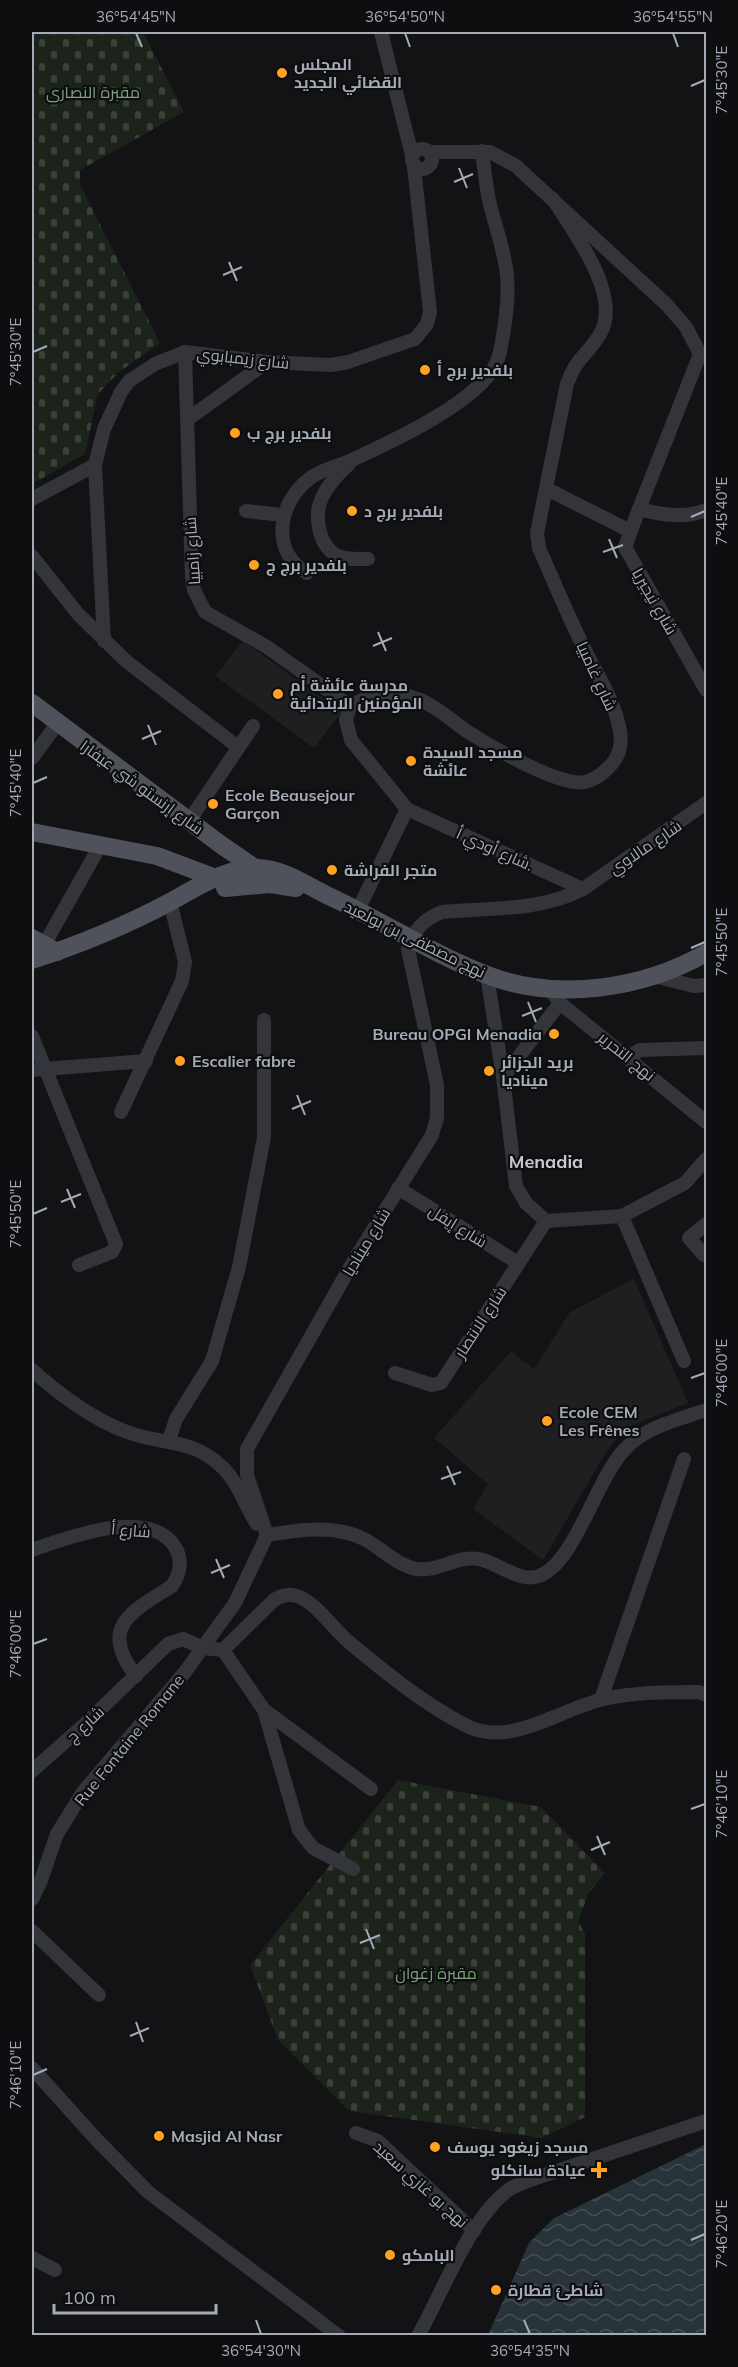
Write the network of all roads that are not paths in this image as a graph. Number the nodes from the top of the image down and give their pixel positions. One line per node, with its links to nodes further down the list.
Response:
1 (381, 32): 3 (street)
2 (482, 151): 3 (street); 4 (street); 9 (street)
3 (422, 160): 7 (street, شارع زيمبابوي)
4 (552, 199): 6 (street); 11 (street, شارع غامبيا)
5 (185, 352): 7 (street, شارع زيمبابوي); 8 (street, شارع زامبيا); 10 (street, شارع زيمبابوي)
6 (703, 353): 13 (street)
7 (267, 362): 8 (street)
8 (188, 418): 24 (street, شارع زامبيا)
9 (353, 460): 16 (street); 19 (street)
10 (95, 465): 12 (street); 21 (street, شارع زيمبابوي)
11 (547, 489): 17 (street); 24 (street, شارع غامبيا)
12 (32, 499)
13 (639, 509): 14 (street); 17 (street, شارع نيجيريا)
14 (706, 510)
15 (246, 511): 16 (street)
16 (283, 515): 20 (street)
17 (630, 531): 22 (street, شارع نيجيريا)
18 (32, 556): 21 (street)
19 (368, 559)
20 (308, 573)
21 (104, 641): 27 (street)
22 (706, 690)
23 (32, 703): 25 (main road, شارع إرنستو شي عيفارا)
24 (350, 706): 30 (street)
25 (57, 724): 28 (street); 31 (main road, شارع إرنستو شي عيفارا)
26 (253, 726): 27 (street)
27 (238, 747): 31 (street)
28 (32, 758)
29 (706, 803): 38 (street, شارع مالاوي)
30 (407, 809): 38 (street, شارع أودي أ.); 41 (street)
31 (189, 821): 34 (main road, شارع إرنستو شي عيفارا)
32 (32, 832): 33 (main road)
33 (101, 844): 36 (main road); 43 (street)
34 (220, 844): 35 (main road, شارع إرنستو شي عيفارا); 36 (main road)
35 (255, 868): 36 (main road, نهج مصطفى بن بولعيد); 39 (main road, نهج مصطفى بن بولعيد)
36 (218, 877): 37 (main road); 40 (main road, نهج مصطفى بن بولعيد)
37 (237, 886): 39 (main road, نهج مصطفى بن بولعيد); 40 (main road, نهج مصطفى بن بولعيد)
38 (583, 889): 42 (street, شارع مالاوي)
39 (332, 898): 41 (main road, نهج مصطفى بن بولعيد)
40 (170, 902): 43 (main road); 54 (street)
41 (358, 910): 42 (main road, نهج مصطفى بن بولعيد)
42 (411, 937): 46 (main road, نهج مصطفى بن بولعيد); 60 (street, شارع ميناديا)
43 (44, 945): 45 (main road)
44 (706, 952): 47 (main road, نهج مصطفى بن بولعيد)
45 (32, 960)
46 (487, 975): 49 (main road, نهج مصطفى بن بولعيد); 56 (street)
47 (654, 976): 48 (street); 49 (main road, نهج مصطفى بن بولعيد)
48 (706, 985)
49 (555, 996): 53 (street, نهج التحرير); 56 (street)
50 (264, 1020): 71 (street)
51 (32, 1036): 55 (street)
52 (706, 1048): 53 (street)
53 (630, 1057): 58 (street, نهج التحرير)
54 (146, 1061): 55 (street); 57 (street)
55 (38, 1070): 66 (street)
56 (503, 1077): 62 (street)
57 (121, 1112)
58 (706, 1122)
59 (706, 1159): 61 (street)
60 (398, 1188): 65 (street, شارع إيفل); 73 (street, شارع ميناديا)
61 (622, 1216): 62 (street); 67 (street)
62 (546, 1221): 65 (street, شارع الانتصار)
63 (706, 1224): 64 (street)
64 (706, 1255)
65 (518, 1263): 68 (street, شارع الانتصار)
66 (80, 1265)
67 (684, 1362)
68 (395, 1373)
69 (34, 1377): 71 (street)
70 (706, 1410): 73 (street)
71 (169, 1440): 73 (street)
72 (684, 1459): 79 (street)
73 (267, 1535): 75 (street, Rue Fontaine Romane)
74 (32, 1550): 77 (street, شارع أ)
75 (203, 1648): 76 (street, شارع ج); 77 (street, شارع ج); 84 (street, Rue Fontaine Romane)
76 (224, 1650): 79 (street); 80 (street)
77 (136, 1676): 81 (street, شارع ج)
78 (706, 1695): 79 (street)
79 (601, 1699)
80 (264, 1710): 82 (street); 83 (street)
81 (32, 1771)
82 (371, 1789)
83 (353, 1869)
84 (32, 1899)
85 (32, 1931): 86 (street)
86 (99, 1995)
87 (32, 2068): 93 (street)
88 (706, 2121): 90 (street, نهج بو غازي سعيد)
89 (356, 2133): 90 (street, نهج بو غازي سعيد)
90 (474, 2231): 94 (street)
91 (32, 2258): 92 (street)
92 (55, 2270)
93 (339, 2336)
94 (418, 2336)

